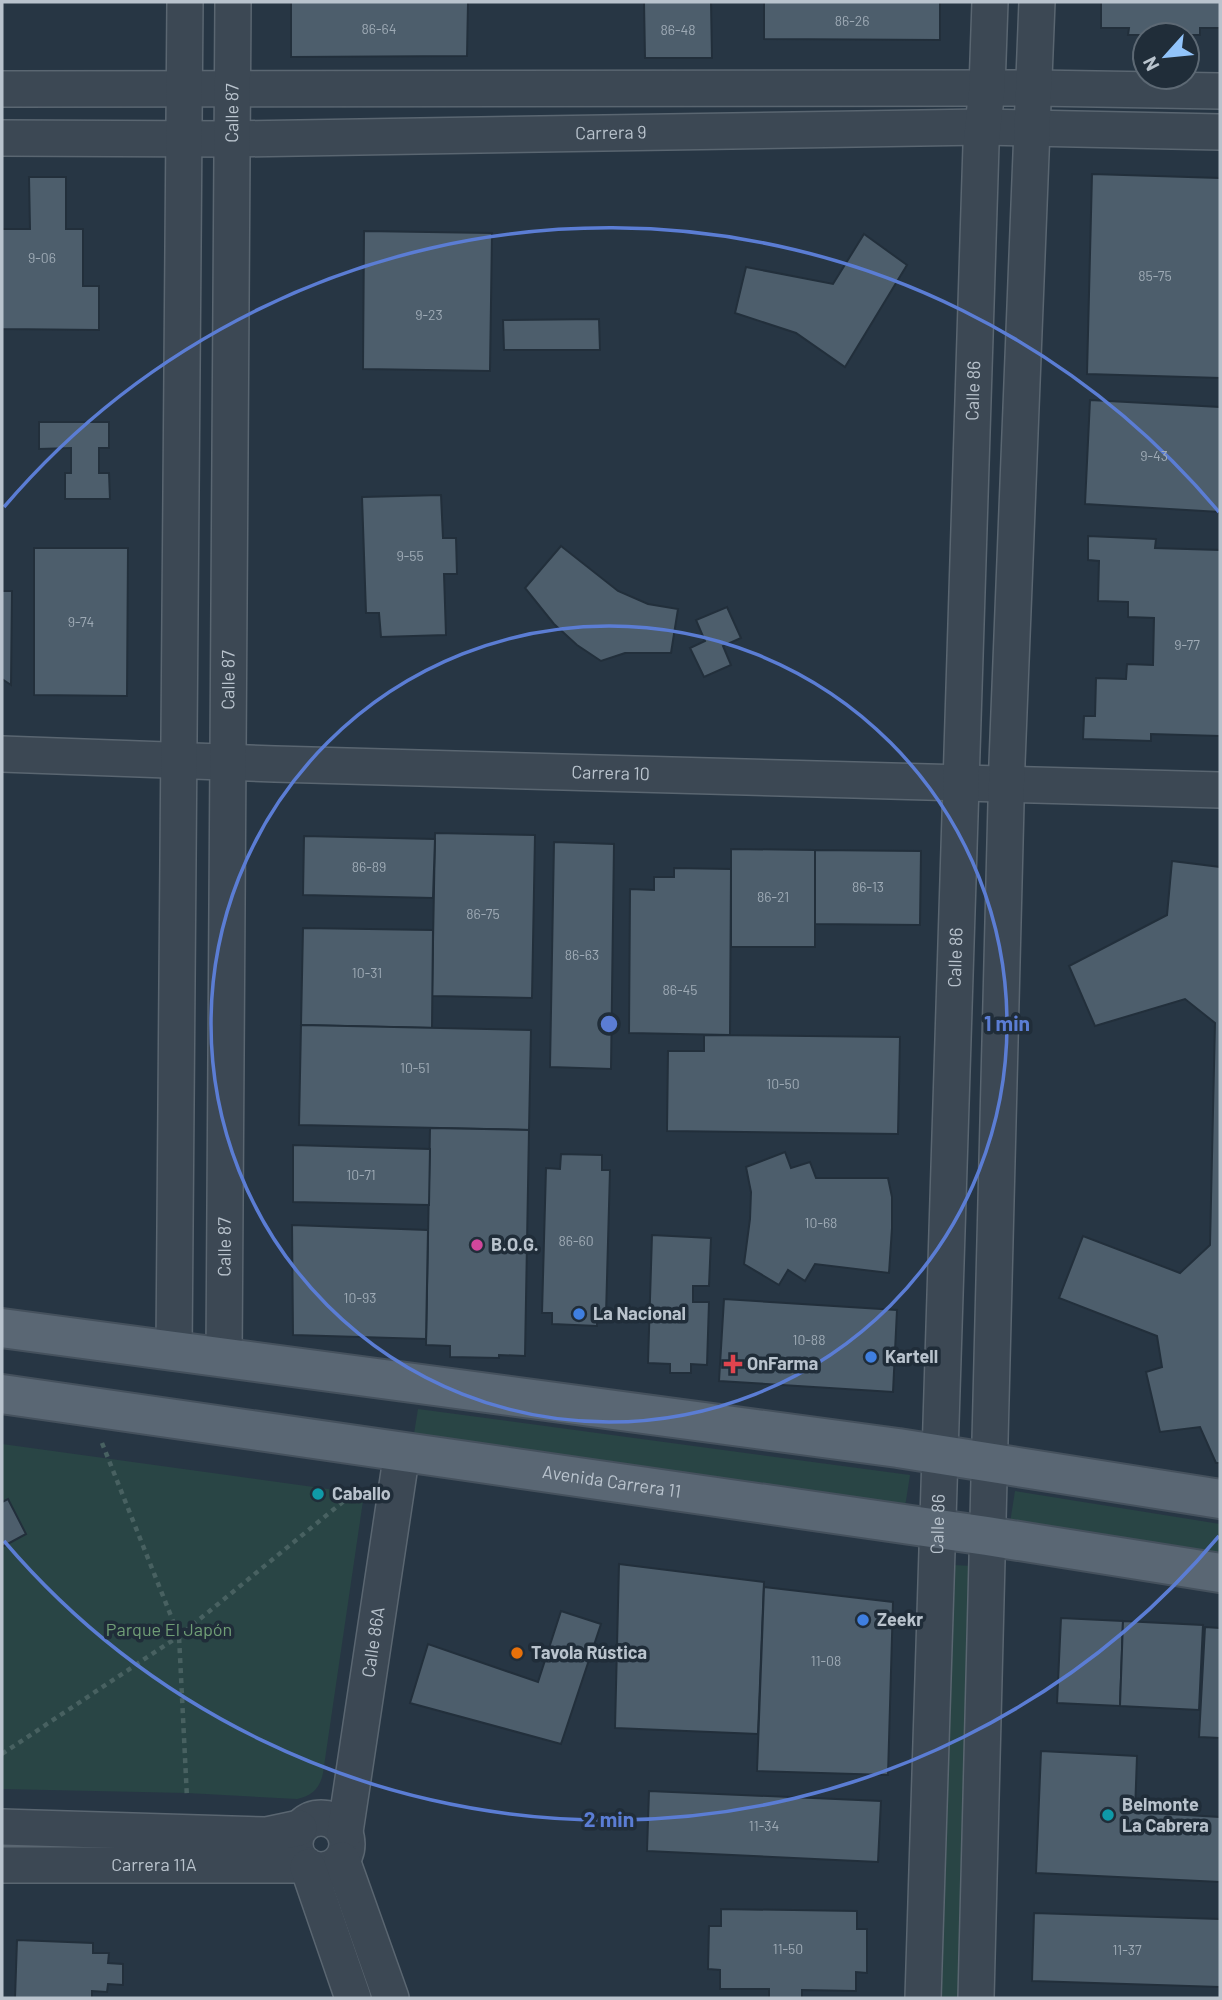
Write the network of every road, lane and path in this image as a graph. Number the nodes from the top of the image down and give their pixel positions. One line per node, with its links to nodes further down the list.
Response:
1 (185, 2): 8 (street)
2 (233, 2): 9 (street, Calle 87)
3 (990, 2): 5 (street, Calle 86)
4 (1037, 2): 6 (street)
5 (987, 88): 6 (street); 9 (street); 11 (street, Calle 86)
6 (1035, 88): 10 (street); 12 (street)
7 (2, 89): 8 (street)
8 (185, 90): 9 (street); 15 (street)
9 (233, 90): 16 (street, Calle 87)
10 (1220, 91)
11 (983, 127): 12 (street, Carrera 9); 16 (street, Carrera 9); 20 (street, Calle 86)
12 (1032, 129): 13 (street, Carrera 9); 21 (street)
13 (1220, 132)
14 (2, 138): 15 (street, Carrera 9)
15 (184, 139): 16 (street, Carrera 9); 18 (street)
16 (232, 139): 19 (street, Calle 87)
17 (2, 754): 18 (street, Carrera 10)
18 (179, 761): 19 (street, Carrera 10); 24 (street)
19 (228, 762): 20 (street, Carrera 10); 25 (street, Calle 87)
20 (961, 783): 21 (street, Carrera 10); 29 (street, Calle 86)
21 (1007, 784): 22 (street, Carrera 10); 30 (street)
22 (1220, 790)
23 (2, 1328): 24 (main road)
24 (174, 1350): 25 (main road)
25 (224, 1357): 29 (main road)
26 (2, 1394): 27 (main road, Avenida Carrera 11)
27 (88, 1407): 28 (main road, Avenida Carrera 11); 35 (path)
28 (402, 1452): 32 (main road, Avenida Carrera 11); 35 (path); 40 (street, Calle 86A)
29 (941, 1454): 30 (main road); 32 (street, Calle 86)
30 (989, 1462): 31 (main road); 33 (street)
31 (1220, 1499)
32 (938, 1529): 33 (main road, Avenida Carrera 11); 45 (street, Calle 86)
33 (987, 1536): 34 (main road, Avenida Carrera 11); 46 (street)
34 (1220, 1573)
35 (179, 1636): 36 (path); 39 (path)
36 (2, 1754)
37 (2, 1827): 39 (street, Carrera 11A)
38 (299, 1828): 39 (street, Carrera 11A); 40 (street); 42 (street)
39 (188, 1833)
40 (343, 1846): 42 (street); 44 (street, Calle 86A)
41 (2, 1865): 42 (street, Carrera 11A)
42 (307, 1866): 43 (street)
43 (353, 1998)
44 (391, 1998)
45 (923, 1998)
46 (976, 1998)

